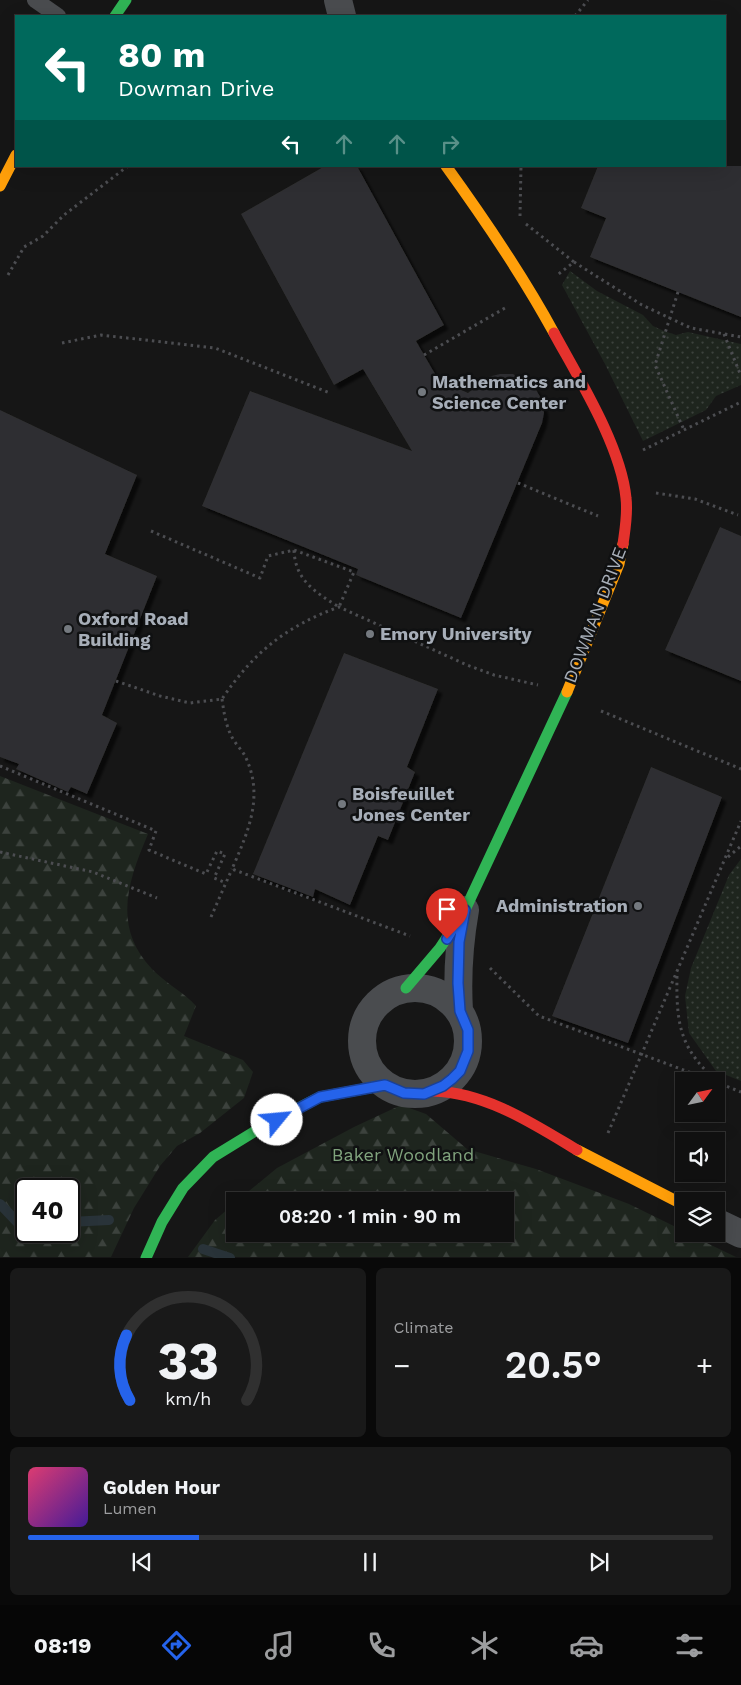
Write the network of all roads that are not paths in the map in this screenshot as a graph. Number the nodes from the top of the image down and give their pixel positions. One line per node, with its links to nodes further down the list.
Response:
1 (35, 0): 4 (lane)
2 (126, 0): 5 (street)
3 (338, 0): 6 (street)
4 (57, 15)
5 (116, 15)
6 (342, 15)
7 (15, 157): 9 (street)
8 (447, 167): 10 (street, DOWMAN DRIVE)
9 (0, 186)
10 (465, 910): 11 (street, DOWMAN DRIVE); 12 (street, DOWMAN DRIVE)
11 (406, 988): 12 (street, DOWMAN DRIVE); 14 (street, DOWMAN DRIVE)
12 (460, 1011): 13 (street, DOWMAN DRIVE)
13 (465, 1061): 15 (street); 16 (street)
14 (385, 1085): 15 (street); 20 (street)
15 (433, 1091): 16 (street)
16 (496, 1105): 17 (street)
17 (675, 1200)
18 (725, 1226): 19 (street)
19 (741, 1234)
20 (146, 1258)

